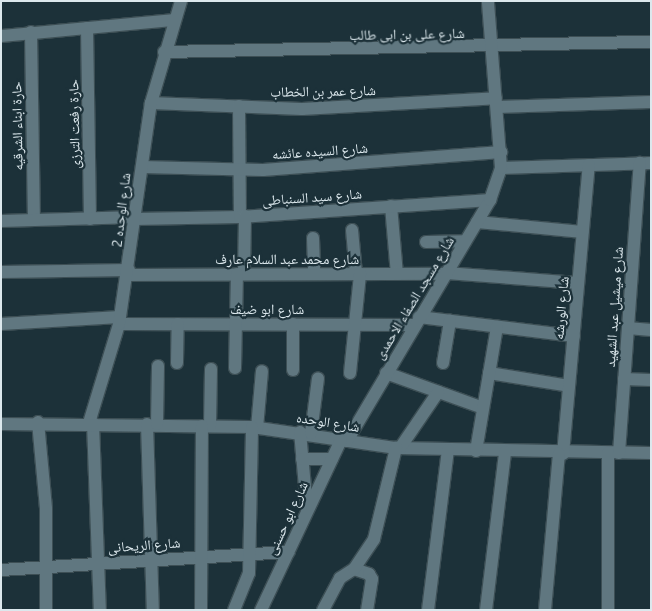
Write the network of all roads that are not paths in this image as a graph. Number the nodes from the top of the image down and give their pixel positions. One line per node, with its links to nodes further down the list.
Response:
1 (181, 1): 3 (street, شارع الوحده 2)
2 (488, 1): 8 (street, شارع مسجد الصفاء الاحمدى)
3 (174, 20): 4 (street); 9 (street, شارع الوحده 2)
4 (87, 28): 5 (street); 23 (street, حارة رفعت الترزى)
5 (31, 32): 6 (street); 25 (street, حارة ابناء الشرقيه)
6 (1, 36)
7 (651, 42): 8 (street, شارع على بن ابى طالب)
8 (492, 47): 9 (street, شارع على بن ابى طالب); 12 (street, شارع مسجد الصفاء الاحمدى)
9 (164, 52): 11 (street, شارع الوحده 2)
10 (651, 102): 12 (street, شارع عمر بن الخطاب)
11 (151, 103): 13 (street, شارع عمر بن الخطاب); 17 (street, شارع الوحده 2)
12 (496, 103): 13 (street, شارع عمر بن الخطاب); 14 (street, شارع مسجد الصفاء الاحمدى)
13 (239, 106): 19 (street)
14 (501, 152): 18 (street, شارع مسجد الصفاء الاحمدى); 19 (street, شارع السيده عائشه)
15 (645, 163): 16 (street); 50 (street, شارع ميشيل عبد الشهيد)
16 (589, 165): 18 (street); 29 (street, شارع الورشه)
17 (142, 167): 19 (street, شارع السيده عائشه); 24 (street, شارع الوحده 2)
18 (501, 168): 20 (street, شارع مسجد الصفاء الاحمدى)
19 (240, 170): 22 (street)
20 (490, 200): 21 (street, شارع سيد السنباطى); 27 (street, شارع مسجد الصفاء الاحمدى)
21 (392, 206): 22 (street, شارع سيد السنباطى); 39 (street)
22 (243, 217): 24 (street, شارع سيد السنباطى); 36 (street)
23 (90, 218): 24 (street, شارع سيد السنباطى); 25 (street, شارع سيد السنباطى)
24 (135, 218): 34 (street, شارع الوحده 2)
25 (34, 220): 26 (street, شارع سيد السنباطى)
26 (1, 221)
27 (477, 222): 29 (street); 31 (street, شارع مسجد الصفاء الاحمدى)
28 (352, 230): 38 (street)
29 (583, 232): 40 (street, شارع الورشه)
30 (313, 238): 37 (street)
31 (465, 241): 32 (street); 35 (street, شارع مسجد الصفاء الاحمدى)
32 (426, 242)
33 (1, 272): 34 (street, شارع محمد عبد السلام عارف)
34 (128, 272): 36 (street, شارع محمد عبد السلام عارف); 41 (street, شارع الوحده 2)
35 (446, 273): 39 (street, شارع محمد عبد السلام عارف); 40 (street, شارع محمد عبد السلام عارف); 42 (street, شارع مسجد الصفاء الاحمدى)
36 (240, 274): 37 (street, شارع محمد عبد السلام عارف); 46 (street)
37 (314, 274): 38 (street, شارع محمد عبد السلام عارف)
38 (358, 274): 39 (street, شارع محمد عبد السلام عارف); 48 (street)
39 (397, 274)
40 (578, 284): 52 (street, شارع الورشه)
41 (120, 321): 44 (street, شارع ابو ضيف); 45 (street, شارع ابو ضيف); 70 (street, شارع الوحده 2)
42 (417, 321): 43 (street, شارع ابو ضيف); 48 (street, شارع ابو ضيف); 61 (street, شارع مسجد الصفاء الاحمدى)
43 (450, 321): 49 (street, شارع ابو ضيف); 54 (street)
44 (1, 324)
45 (178, 324): 46 (street, شارع ابو ضيف); 53 (street)
46 (236, 324): 47 (street, شارع ابو ضيف); 56 (street)
47 (293, 324): 48 (street, شارع ابو ضيف); 58 (street)
48 (355, 325): 60 (street)
49 (497, 327): 52 (street, شارع ابو ضيف); 62 (street)
50 (628, 328): 51 (street); 64 (street, شارع ميشيل عبد الشهيد)
51 (651, 330)
52 (574, 336): 66 (street, شارع الورشه)
53 (177, 363)
54 (443, 364)
55 (158, 366): 72 (street)
56 (235, 368)
57 (211, 369): 73 (street)
58 (293, 370)
59 (262, 371): 74 (street)
60 (350, 373)
61 (386, 373): 67 (street); 76 (street, شارع مسجد الصفاء الاحمدى)
62 (489, 373): 66 (street); 68 (street)
63 (318, 378): 75 (street)
64 (624, 380): 65 (street); 81 (street, شارع ميشيل عبد الشهيد)
65 (651, 380)
66 (569, 386): 83 (street, شارع الورشه)
67 (438, 392): 68 (street); 77 (street)
68 (483, 408): 79 (street)
69 (38, 422): 70 (street, شارع الوحده); 71 (street, شارع الوحده); 92 (street)
70 (91, 423): 72 (street, شارع الوحده); 91 (street, شارع الوحده 2)
71 (1, 424)
72 (152, 424): 73 (street, شارع الوحده); 90 (street)
73 (206, 426): 74 (street, شارع الوحده); 89 (street)
74 (255, 428): 75 (street, شارع الوحده); 88 (street)
75 (305, 432): 76 (street, شارع الوحده); 84 (street)
76 (344, 440): 77 (street, شارع الوحده); 85 (street, شارع ابو حسنى)
77 (398, 448): 78 (street, شارع الوحده); 93 (street)
78 (448, 450): 79 (street, شارع الوحده); 103 (street)
79 (476, 451): 80 (street, شارع الوحده)
80 (505, 452): 83 (street, شارع الوحده); 104 (street)
81 (613, 453): 82 (street, شارع الوحده); 83 (street, شارع الوحده); 106 (street, شارع ميشيل عبد الشهيد)
82 (651, 453)
83 (561, 454): 105 (street, شارع الورشه)
84 (302, 459): 85 (street); 86 (street)
85 (332, 459): 86 (street, شارع ابو حسنى)
86 (307, 511): 87 (street, شارع ابو حسنى)
87 (288, 552): 88 (street, شارع الريحانى); 100 (street, شارع ابو حسنى)
88 (250, 553): 89 (street, شارع الريحانى); 99 (street)
89 (201, 556): 90 (street, شارع الريحانى); 98 (street)
90 (151, 560): 91 (street, شارع الريحانى); 97 (street)
91 (98, 563): 92 (street, شارع الريحانى); 96 (street, شارع الوحده 2)
92 (46, 567): 94 (street, شارع الريحانى); 95 (street)
93 (354, 569): 101 (street); 102 (street)
94 (1, 570)
95 (46, 610)
96 (100, 610)
97 (152, 610)
98 (201, 610)
99 (234, 610)
100 (261, 610)
101 (323, 610)
102 (366, 610)
103 (428, 610)
104 (486, 610)
105 (545, 610)
106 (608, 610)

